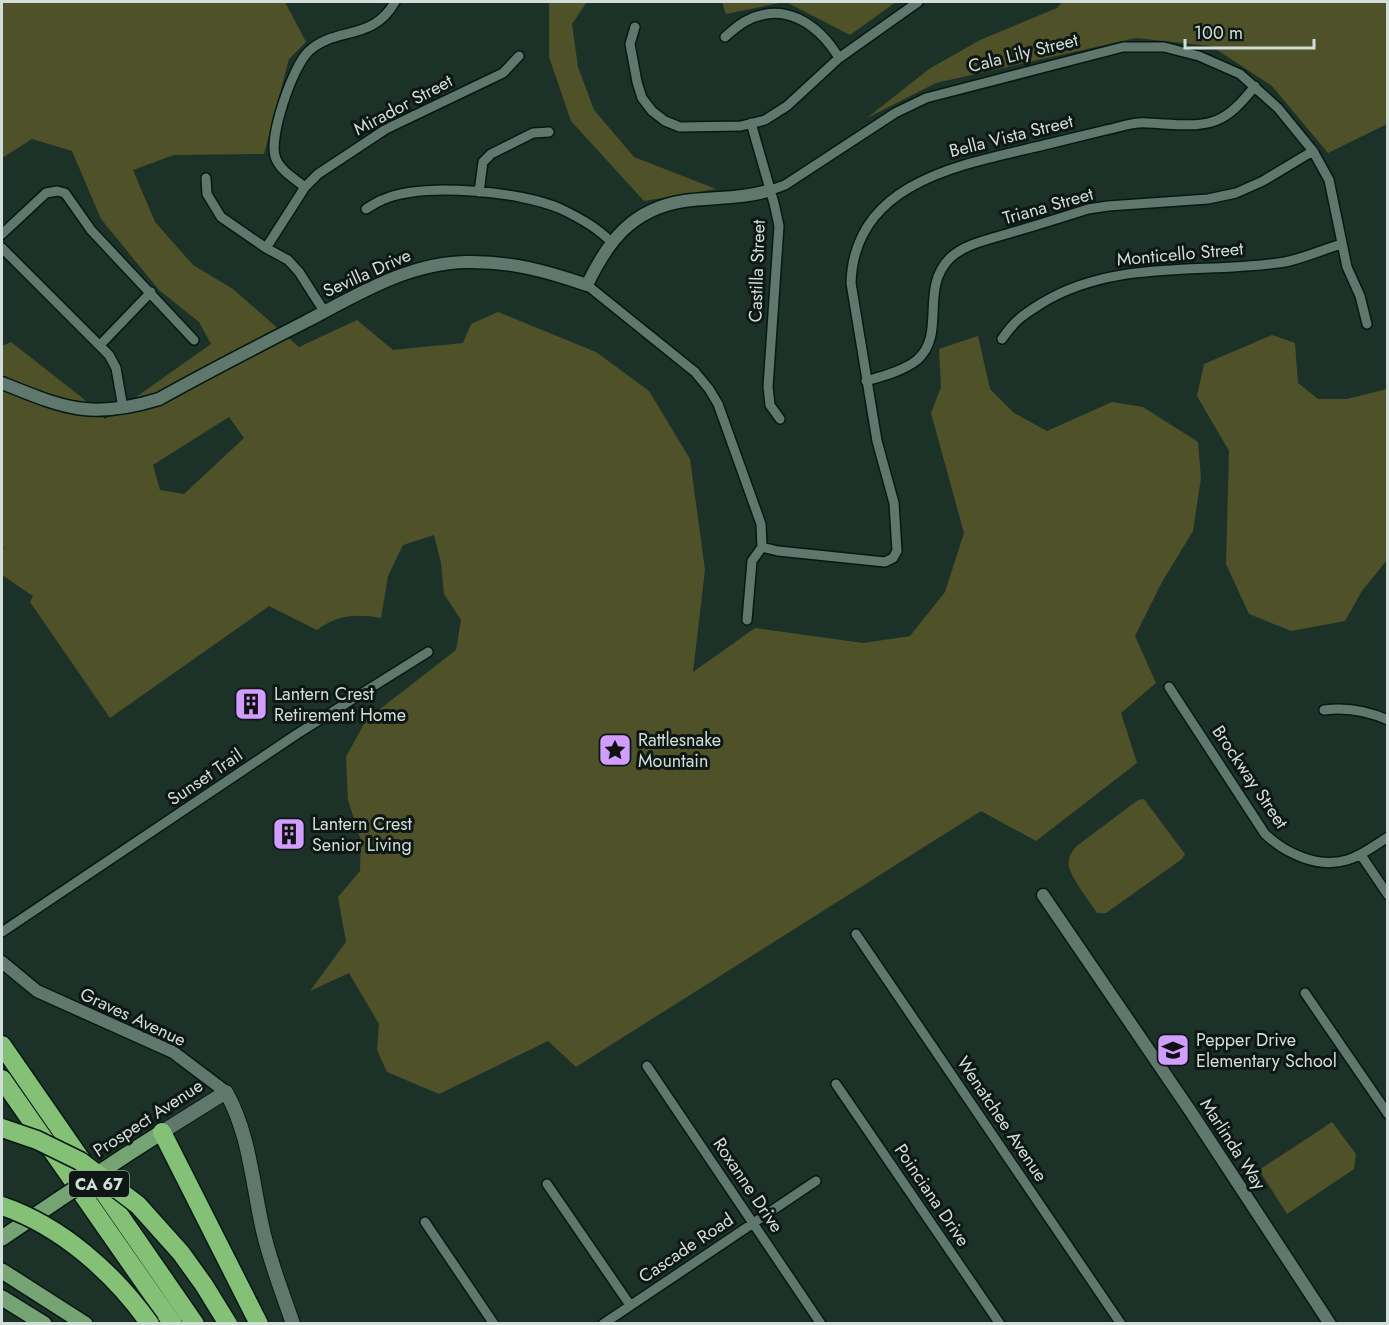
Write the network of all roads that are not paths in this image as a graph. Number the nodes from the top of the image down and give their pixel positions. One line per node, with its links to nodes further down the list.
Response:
1 (395, 2): 12 (street)
2 (918, 2): 6 (street)
3 (635, 27): 8 (street)
4 (725, 37): 6 (street)
5 (519, 56): 12 (street, Mirador Street)
6 (839, 58): 8 (street)
7 (1255, 86): 10 (street, Cala Lily Street); 13 (street, Cala Lily Street); 29 (street, Bella Vista Street)
8 (751, 123): 13 (street, Castilla Street)
9 (549, 132): 14 (street)
10 (1313, 151): 18 (street, Cala Lily Street); 29 (street, Triana Street)
11 (206, 178): 19 (street)
12 (305, 188): 19 (street, Mirador Street)
13 (771, 190): 17 (street, Cala Lily Street); 32 (street, Castilla Street)
14 (479, 192): 15 (street); 17 (street)
15 (366, 209)
16 (2, 234): 23 (street)
17 (611, 242): 22 (street, Cala Lily Street)
18 (1342, 244): 25 (street, Cala Lily Street); 26 (street, Monticello Street)
19 (266, 248): 24 (street)
20 (5, 251): 21 (street); 28 (street)
21 (2, 262)
22 (587, 285): 24 (street, Sevilla Drive); 33 (street, Sevilla Drive)
23 (152, 292): 27 (street); 28 (street)
24 (324, 311): 31 (street, Sevilla Drive)
25 (1367, 324)
26 (1002, 339)
27 (194, 340)
28 (101, 344): 31 (street)
29 (866, 381): 33 (street, Bella Vista Street)
30 (2, 383): 31 (street, Sevilla Drive)
31 (123, 408)
32 (780, 419)
33 (762, 547): 34 (street)
34 (747, 620)
35 (428, 652): 43 (street, Sunset Trail)
36 (1169, 687): 40 (street, Brockway Street)
37 (1324, 710): 38 (street)
38 (1388, 720)
39 (1388, 837): 40 (street, Brockway Street)
40 (1361, 855): 42 (street)
41 (1043, 895): 79 (street, Marlinda Way)
42 (1388, 895)
43 (2, 932)
44 (856, 934): 78 (street, Wenatchee Avenue)
45 (2, 962): 51 (street, Graves Avenue)
46 (1305, 993): 53 (street)
47 (2, 1046): 70 (highway, CA 67)
48 (647, 1066): 61 (street, Roxanne Drive)
49 (2, 1079): 59 (highway, CA 67)
50 (836, 1084): 77 (street, Poinciana Drive)
51 (226, 1092): 55 (main road, Prospect Avenue); 73 (main road, Graves Avenue)
52 (2, 1095): 59 (highway)
53 (1388, 1114)
54 (2, 1128): 71 (highway, bridge)
55 (162, 1132): 62 (main road, Prospect Avenue, bridge); 72 (highway)
56 (816, 1181): 61 (street, Cascade Road)
57 (547, 1184): 65 (street)
58 (2, 1206): 68 (highway, bridge)
59 (95, 1211): 69 (highway, CA 67)
60 (424, 1222): 74 (street)
61 (754, 1223): 65 (street, Cascade Road); 76 (street, Roxanne Drive)
62 (2, 1238)
63 (2, 1271): 67 (main road)
64 (2, 1298): 66 (main road)
65 (630, 1305): 75 (street, Cascade Road)
66 (44, 1323)
67 (85, 1323)
68 (150, 1323)
69 (173, 1323)
70 (195, 1323)
71 (228, 1323)
72 (260, 1323)
73 (293, 1323)
74 (494, 1323)
75 (603, 1323)
76 (821, 1323)
77 (1000, 1323)
78 (1121, 1323)
79 (1330, 1323)

